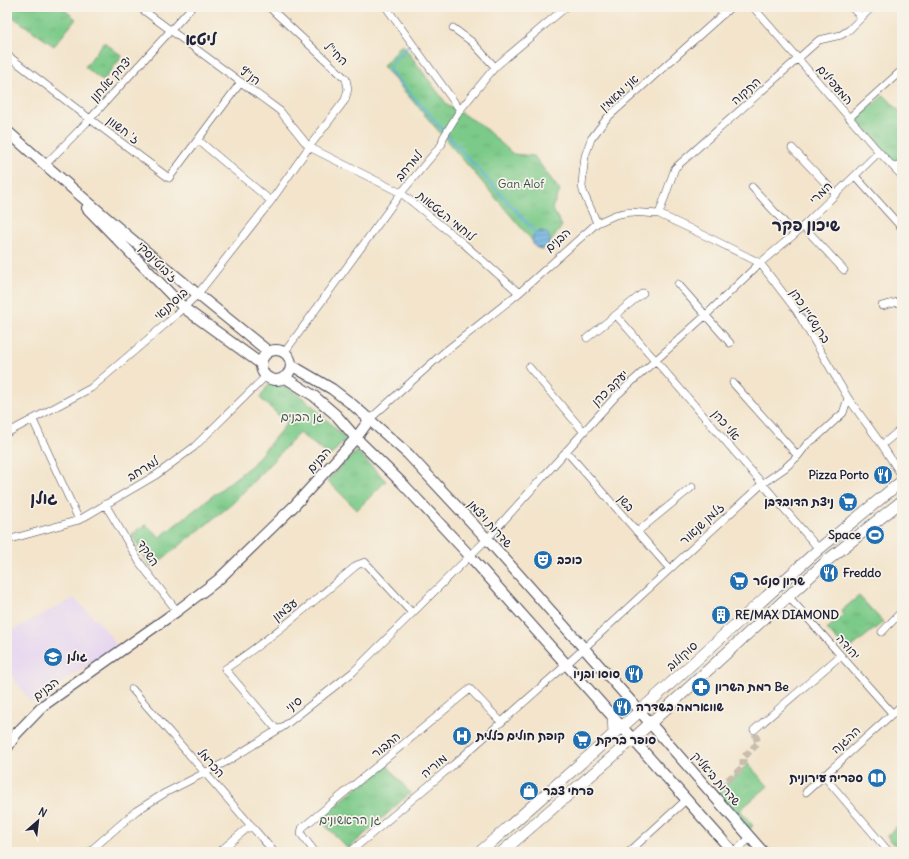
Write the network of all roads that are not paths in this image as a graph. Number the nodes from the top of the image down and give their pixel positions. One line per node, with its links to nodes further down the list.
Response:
1 (138, 7): 14 (street, הנ"ץ)
2 (192, 7): 14 (street, יצחק אלחנן)
3 (269, 7): 25 (street, החי"ל)
4 (386, 7): 20 (street)
5 (566, 7): 17 (street, למרחב)
6 (718, 7): 11 (street)
7 (731, 7): 11 (street, אני מאמין)
8 (753, 7): 16 (street, המעפילים)
9 (851, 7): 12 (street)
10 (872, 7): 12 (street, התקוה)
11 (724, 14): 38 (street, אני מאמין)
12 (861, 17): 16 (street, התקוה)
13 (453, 28): 17 (street)
14 (170, 31): 19 (street, הנ"ץ); 22 (street, יצחק אלחנן)
15 (7, 55): 22 (street, ז' חשוון)
16 (798, 59): 21 (street, המעפילים); 37 (street, התקוה)
17 (495, 67): 20 (street, למרחב)
18 (902, 70): 21 (street)
19 (240, 82): 24 (street); 25 (street, הנ"ץ)
20 (460, 110): 34 (street, למרחב)
21 (849, 118): 27 (street, המעפילים)
22 (90, 119): 24 (street, ז' חשוון); 29 (street, יצחק אלחנן)
23 (7, 131): 29 (street, ז'בוטינסקי)
24 (198, 140): 36 (street)
25 (309, 147): 34 (street, לוחמי הגטאות); 36 (street, בוסתנאי)
26 (792, 148): 35 (street)
27 (879, 152): 30 (street, המעפילים); 31 (street, המרי)
28 (902, 162): 30 (street)
29 (45, 165): 47 (street, ז'בוטינסקי); 50 (street, ז'בוטינסקי)
30 (895, 168): 32 (street, המעפילים)
31 (855, 176): 35 (street, המרי); 40 (street)
32 (902, 176)
33 (752, 187): 41 (street)
34 (401, 193): 45 (street, לוחמי הגטאות); 56 (street, למרחב)
35 (836, 194): 39 (street, המרי)
36 (271, 201): 47 (street, בוסתנאי)
37 (659, 214): 38 (street, הבנים); 42 (street, ברנשטיין כהן)
38 (597, 223): 45 (street, הבנים)
39 (803, 226): 41 (street, המרי); 43 (street)
40 (902, 228)
41 (795, 234): 42 (street, המרי)
42 (760, 263): 52 (street, יעקב כהן); 64 (street, ברנשטיין כהן)
43 (844, 270)
44 (678, 284): 52 (street)
45 (519, 293): 65 (street, הבנים)
46 (643, 293): 51 (street)
47 (197, 295): 50 (street, בוסתנאי); 55 (street, ז'בוטינסקי)
48 (902, 304): 49 (street)
49 (882, 306)
50 (184, 308): 58 (street, ז'בוטינסקי); 66 (street, בוסתנאי)
51 (616, 315): 53 (street); 57 (street, אלי כהן)
52 (706, 315): 54 (street); 57 (street, יעקב כהן)
53 (587, 338)
54 (730, 343)
55 (269, 352): 56 (street); 58 (street)
56 (284, 353): 59 (street)
57 (656, 361): 68 (street, יעקב כהן); 76 (street, אלי כהן)
58 (261, 364): 61 (street)
59 (291, 365): 62 (street); 65 (street, שדרות ויצמן)
60 (529, 367): 68 (street)
61 (266, 376): 62 (street); 79 (street, למרחב)
62 (284, 377): 70 (street)
63 (733, 383): 73 (street)
64 (848, 398): 71 (street, ברנשטיין כהן); 73 (street, זלמן שנאור)
65 (370, 419): 70 (street, הבנים); 82 (street, שדרות ויצמן)
66 (33, 420): 69 (street, בוסתנאי); 80 (street)
67 (902, 428): 71 (street)
68 (583, 431): 72 (street, יעקב כהן)
69 (7, 434)
70 (356, 438): 85 (street); 88 (street, הבנים)
71 (882, 444): 74 (street, ברנשטיין כהן)
72 (566, 451): 81 (street, בשן); 82 (street, יעקב כהן)
73 (798, 456): 76 (street, זלמן שנאור)
74 (902, 476)
75 (902, 481): 84 (main road, סוקולוב)
76 (762, 484): 84 (street, אלי כהן); 86 (street, זלמן שנאור)
77 (692, 487): 81 (street)
78 (901, 503): 87 (main road)
79 (105, 504): 80 (street, למרחב); 88 (street, השקד)
80 (79, 520): 83 (street, למרחב)
81 (638, 532): 86 (street, בשן)
82 (486, 539): 85 (street, סיני); 92 (street, שדרות ויצמן)
83 (7, 540)
84 (818, 549): 97 (main road, סוקולוב)
85 (469, 555): 90 (street, סיני); 94 (street)
86 (670, 569): 92 (street, זלמן שנאור)
87 (788, 596): 93 (street, יהודה); 102 (main road)
88 (177, 611): 108 (street, הבנים)
89 (902, 611): 91 (street)
90 (412, 613): 104 (street, סיני); 104 (street, עצמון)
91 (882, 632)
92 (584, 648): 94 (street, זלמן שנאור); 97 (street, שדרות ויצמן)
93 (840, 656): 98 (street, יהודה); 105 (street)
94 (567, 664): 99 (street); 101 (street, מוריה)
95 (132, 688): 109 (street, הכרמל)
96 (902, 705): 98 (street, ההגנה)
97 (640, 711): 102 (street, שדרות ויצמן); 103 (main road, סוקולוב)
98 (892, 713): 100 (street); 110 (street, ההגנה)
99 (612, 715): 103 (street); 106 (main road)
100 (902, 715)
101 (501, 722): 120 (street, התבור); 121 (street, מוריה)
102 (650, 723): 107 (main road); 114 (street, שדרות ביאליק)
103 (622, 726): 106 (main road, סוקולוב); 107 (street)
104 (277, 730): 109 (street, סיני)
105 (754, 730)
106 (614, 734): 122 (main road, סוקולוב)
107 (633, 739): 112 (street); 123 (main road)
108 (7, 748)
109 (204, 772): 113 (street, הכרמל); 117 (street, סיני)
110 (823, 775): 111 (street, ההגנה); 127 (street)
111 (806, 792)
112 (686, 800): 124 (street); 125 (street)
113 (250, 825): 118 (street); 119 (street, הכרמל)
114 (750, 838): 125 (street); 126 (street, שדרות ביאליק)
115 (7, 848): 116 (street)
116 (11, 852)
117 (89, 852)
118 (219, 852)
119 (274, 852)
120 (315, 852)
121 (350, 852)
122 (480, 852)
123 (503, 852)
124 (629, 852)
125 (734, 852)
126 (762, 852)
127 (889, 852)

